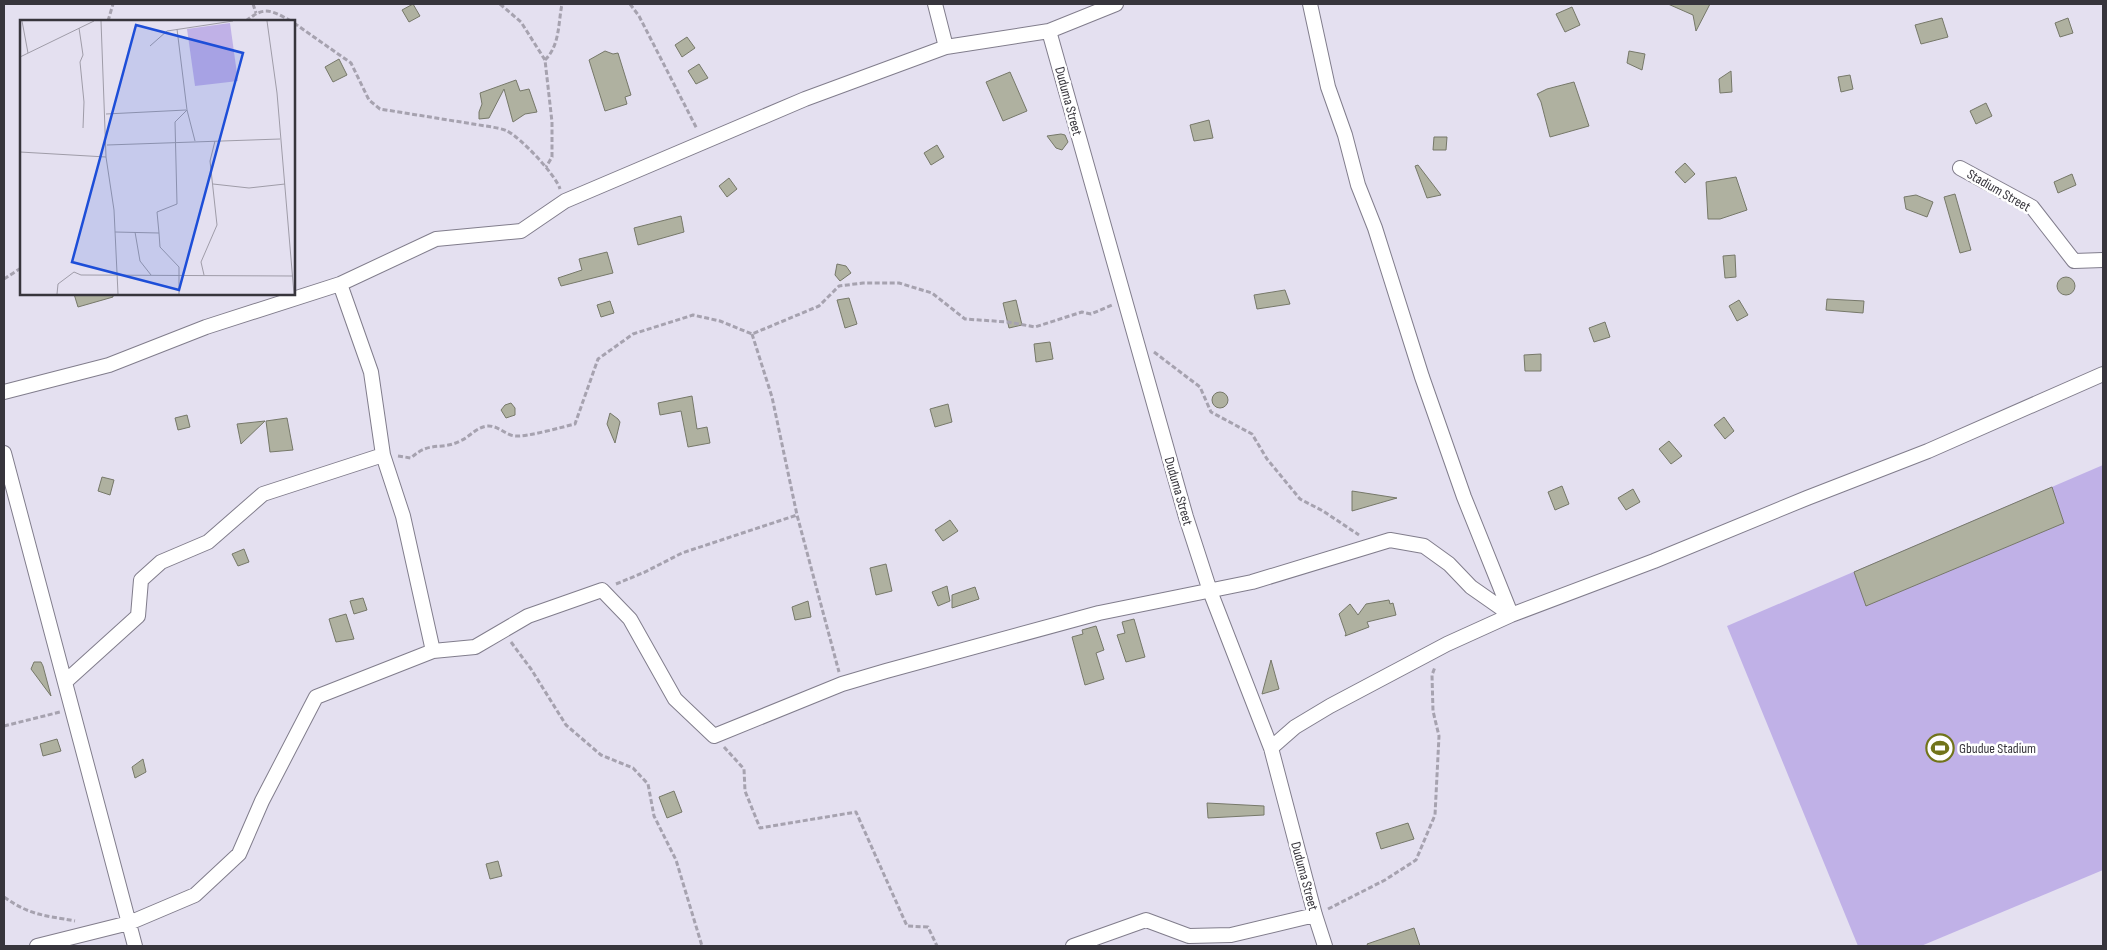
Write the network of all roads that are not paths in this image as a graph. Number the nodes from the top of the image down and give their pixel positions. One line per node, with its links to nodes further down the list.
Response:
1 (935, 4): 5 (street)
2 (1116, 4): 4 (street)
3 (1310, 4): 14 (street)
4 (1049, 30): 5 (street); 13 (street, Duduma Street)
5 (946, 46): 8 (street)
6 (1960, 168): 7 (street, Stadium Street)
7 (2103, 260)
8 (340, 284): 10 (street); 12 (street)
9 (2103, 374): 14 (street)
10 (4, 392)
11 (4, 453): 16 (street)
12 (383, 455): 15 (street); 16 (street)
13 (1210, 591): 14 (street); 15 (street); 17 (street, Duduma Street)
14 (1511, 615): 17 (street)
15 (433, 651): 19 (street)
16 (65, 682): 19 (street)
17 (1271, 748): 18 (street, Duduma Street)
18 (1315, 915): 22 (street); 23 (street, Duduma Street)
19 (129, 923): 20 (street); 21 (street)
20 (37, 946)
21 (135, 946)
22 (1073, 946)
23 (1325, 946)

